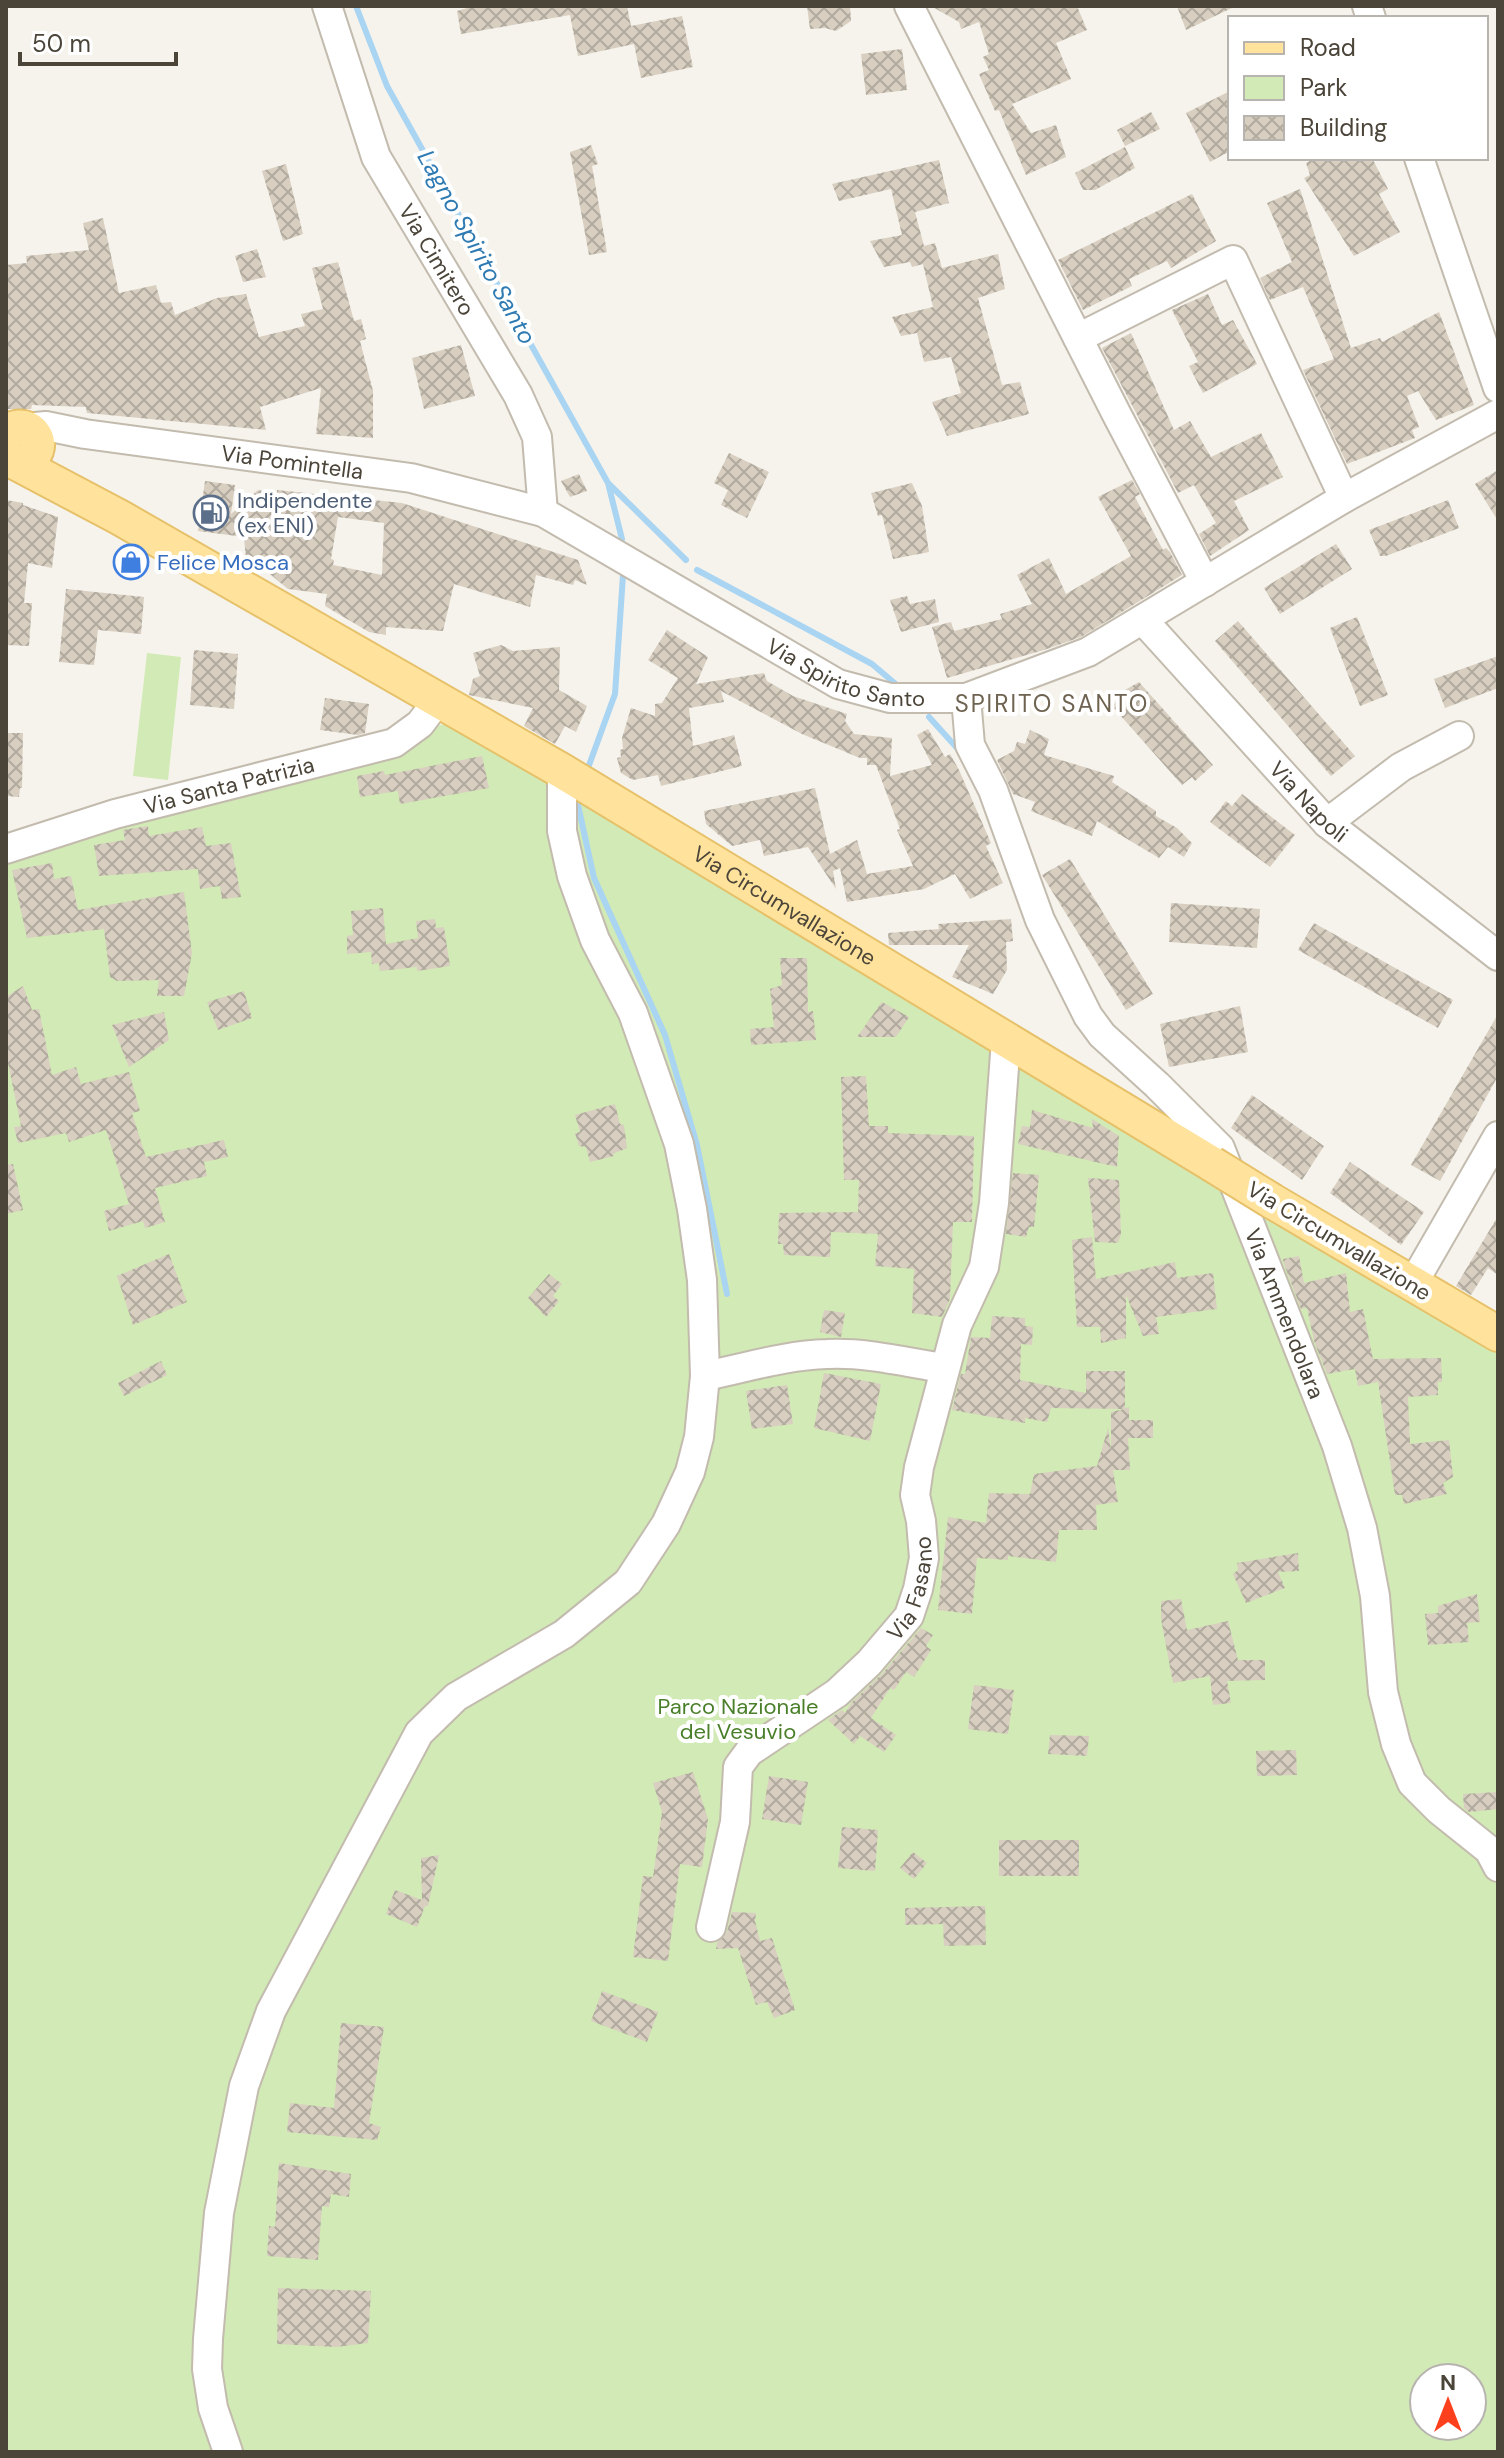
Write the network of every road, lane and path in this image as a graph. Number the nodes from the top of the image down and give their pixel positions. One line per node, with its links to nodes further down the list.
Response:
1 (327, 6): 9 (street, Via Cimitero)
2 (909, 6): 4 (street)
3 (1420, 160): 5 (street)
4 (1078, 338): 8 (street); 10 (street)
5 (1498, 388)
6 (1498, 414): 8 (street, Via Spirito Santo)
7 (18, 441): 9 (street, Via Pomintella); 13 (main road, Via Circumvallazione)
8 (1344, 498): 10 (street, Via Spirito Santo)
9 (543, 512): 12 (street, Via Spirito Santo)
10 (1205, 582): 11 (street, Via Spirito Santo)
11 (1143, 620): 12 (street, Via Spirito Santo); 16 (street, Via Napoli)
12 (966, 698): 25 (street, Via Ammendolara)
13 (438, 700): 15 (main road, Via Circumvallazione); 17 (street, Via Santa Patrizia)
14 (1459, 736): 16 (street)
15 (562, 771): 19 (main road, Via Circumvallazione); 24 (street)
16 (1327, 823): 18 (street, Via Napoli)
17 (6, 849)
18 (1498, 956)
19 (1006, 1040): 21 (main road, Via Circumvallazione, bridge); 23 (street, Via Fasano)
20 (1498, 1136): 21 (street)
21 (1412, 1285): 22 (main road, Via Circumvallazione)
22 (1498, 1334)
23 (943, 1368): 24 (street); 26 (street, Via Fasano)
24 (705, 1376): 27 (street)
25 (1498, 1867)
26 (711, 1927)
27 (228, 2452)

